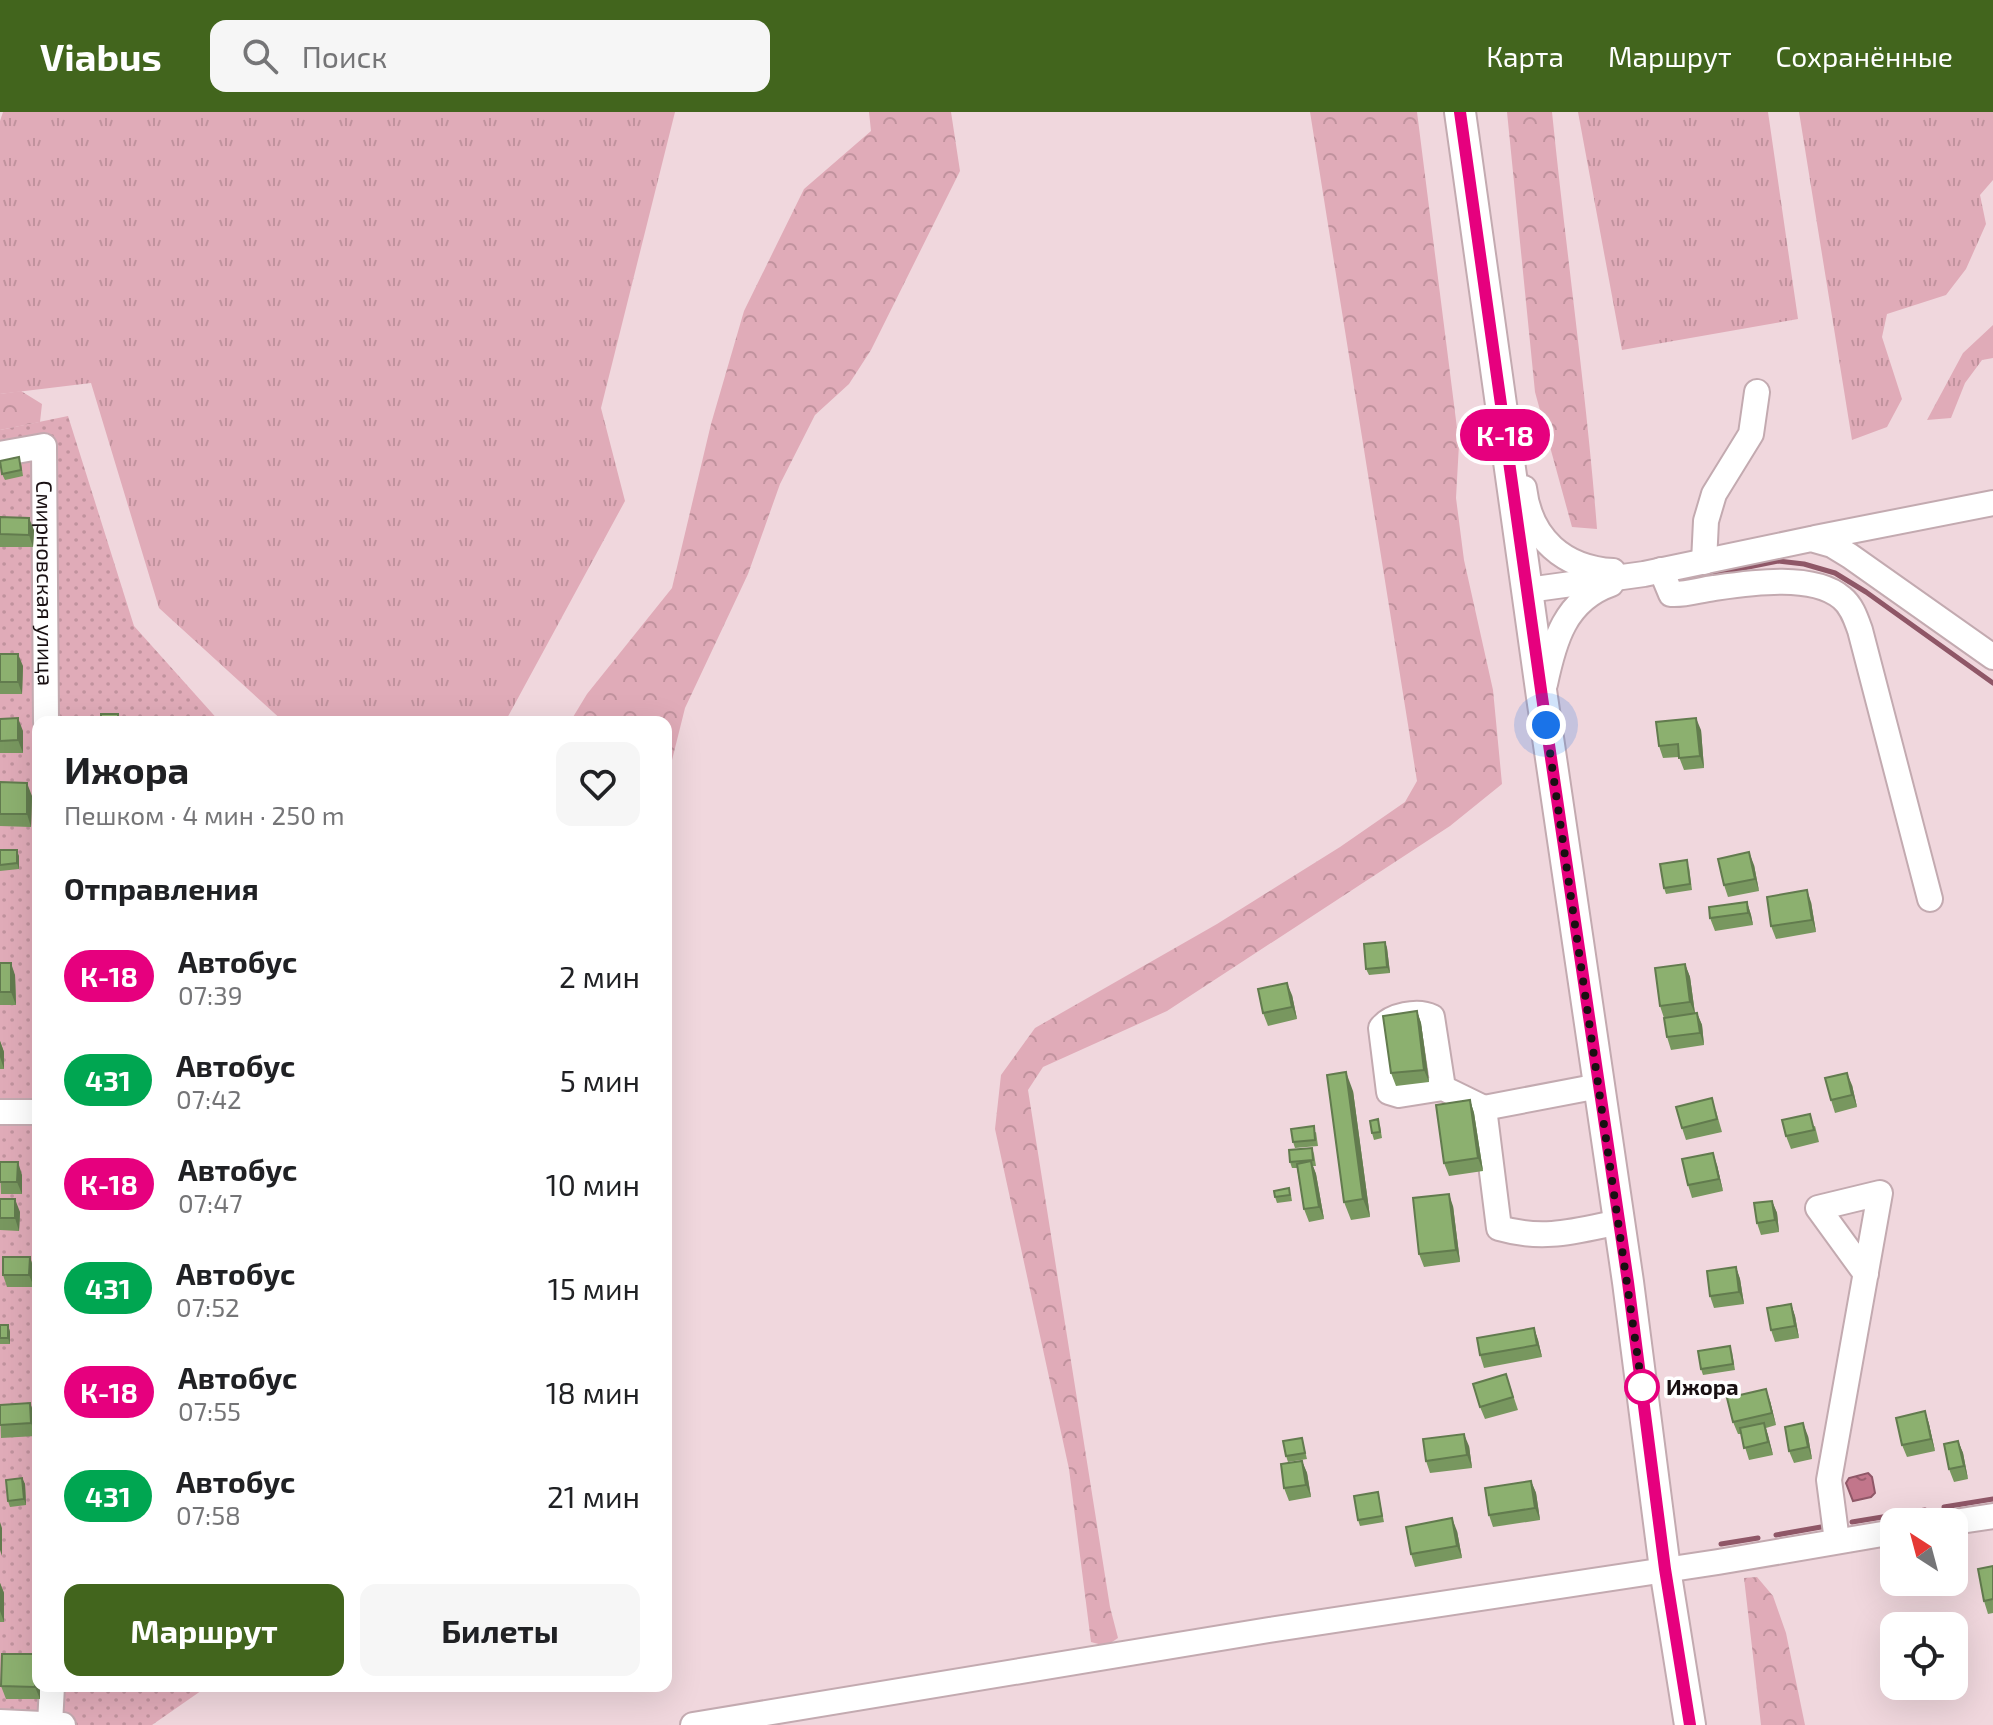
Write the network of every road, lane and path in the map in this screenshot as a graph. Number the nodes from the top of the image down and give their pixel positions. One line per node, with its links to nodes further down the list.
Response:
1 (1460, 112): 2 (main road)
2 (1493, 344): 8 (street); 9 (main road)
3 (1757, 392): 7 (street)
4 (0, 454): 12 (street, Смирновская улица)
5 (1993, 503): 6 (street)
6 (1811, 539): 7 (street); 10 (street)
7 (1704, 562): 8 (street)
8 (1652, 572): 9 (street); 11 (street); 13 (street)
9 (1528, 590): 11 (main road)
10 (1993, 657)
11 (1542, 697): 14 (main road)
12 (46, 716)
13 (1930, 899)
14 (1599, 1086): 16 (street); 19 (main road)
15 (1443, 1088): 16 (street)
16 (1484, 1108): 19 (street)
17 (0, 1112): 18 (street)
18 (32, 1112)
19 (1619, 1222): 25 (main road)
20 (1866, 1274): 24 (street)
21 (1993, 1516): 22 (street)
22 (1968, 1520)
23 (1880, 1534): 24 (street)
24 (1837, 1541): 25 (street)
25 (1665, 1569): 29 (street); 30 (main road)
26 (53, 1692): 28 (street)
27 (0, 1722): 28 (street)
28 (56, 1724)
29 (693, 1725)
30 (1690, 1725)

